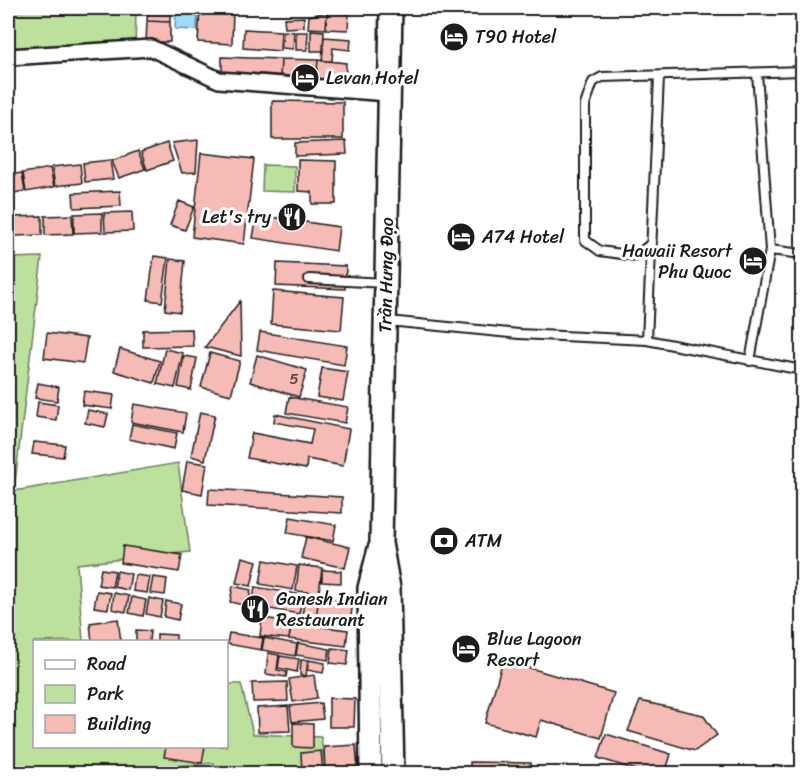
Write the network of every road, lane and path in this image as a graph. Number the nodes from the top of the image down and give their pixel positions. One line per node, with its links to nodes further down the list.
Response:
1 (391, 8): 6 (main road, Trần Hưng Đạo)
2 (8, 57): 6 (street)
3 (802, 71): 4 (lane)
4 (757, 73): 5 (lane); 8 (lane)
5 (659, 77): 7 (lane); 7 (lane)
6 (388, 93): 11 (main road, Trần Hưng Đạo)
7 (652, 243): 13 (lane)
8 (770, 250): 9 (lane); 14 (lane)
9 (802, 254)
10 (309, 279): 11 (lane)
11 (386, 283): 12 (main road, Trần Hưng Đạo)
12 (386, 321): 13 (lane); 16 (main road, Trần Hưng Đạo)
13 (647, 340): 14 (lane)
14 (750, 361): 15 (lane)
15 (802, 370)
16 (381, 543): 17 (main road, Trần Hưng Đạo); 18 (main road, Trần Hưng Đạo)
17 (370, 774)
18 (393, 774)

